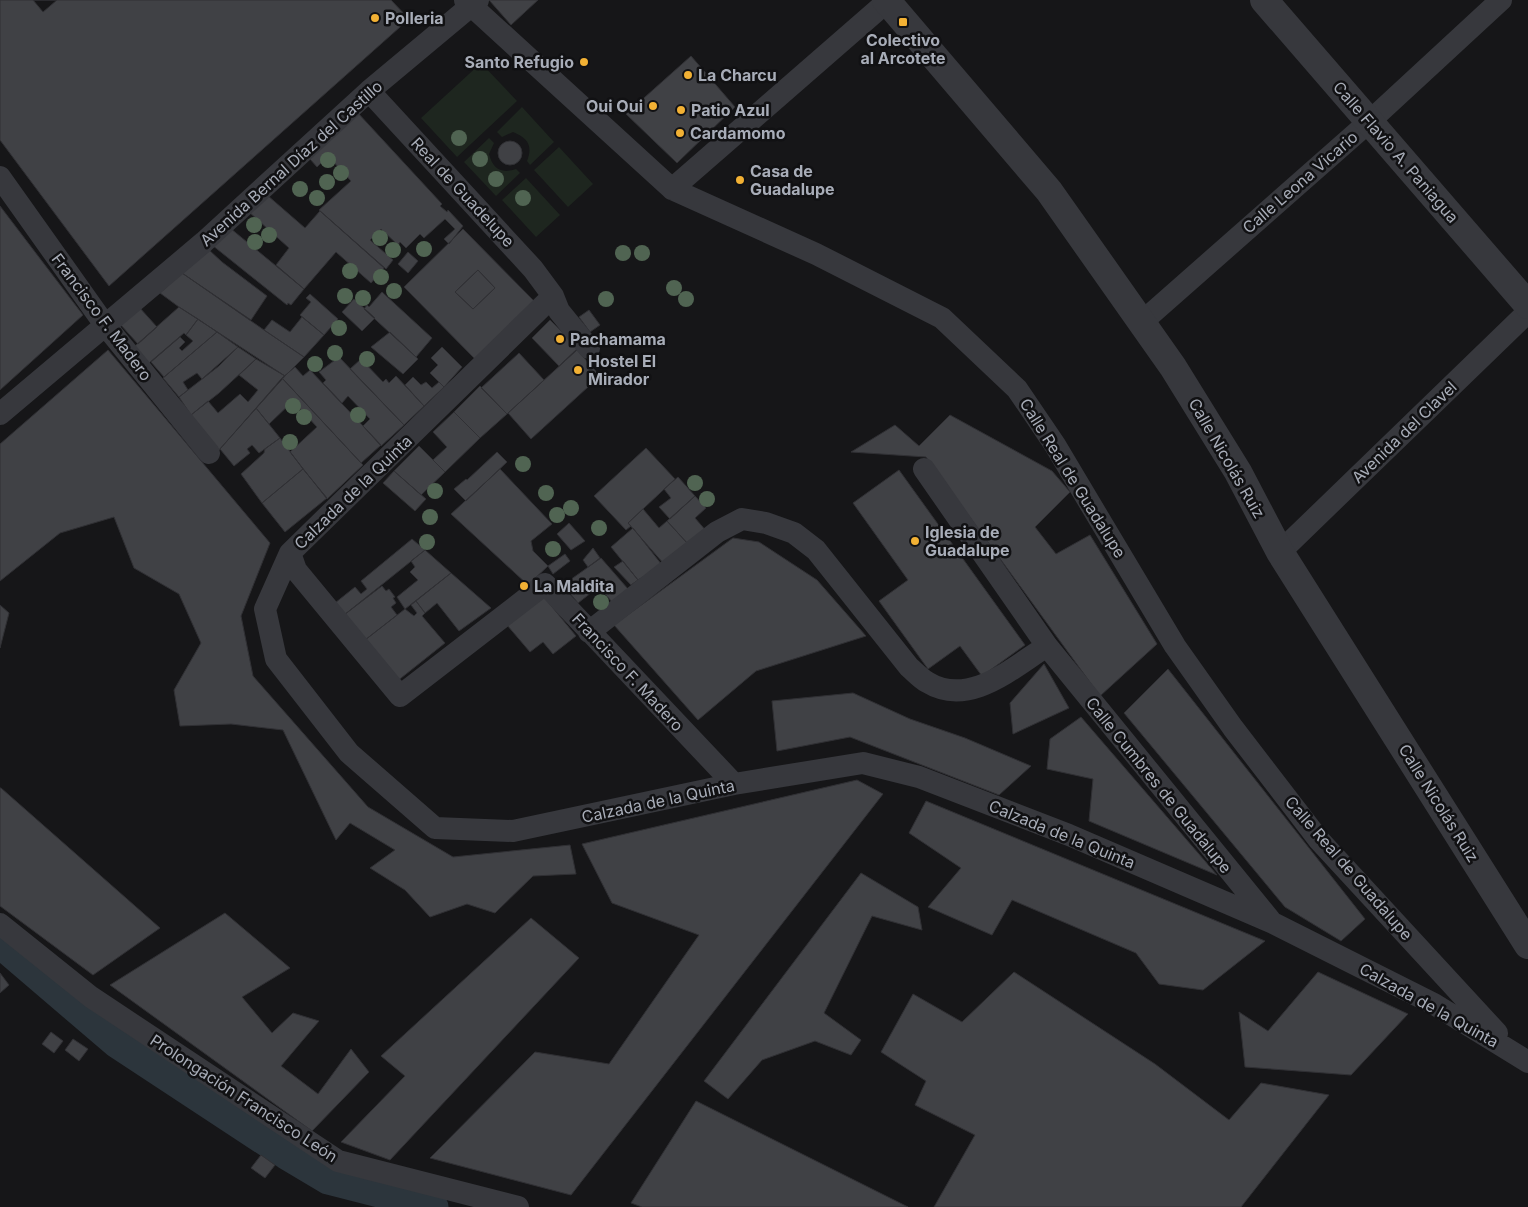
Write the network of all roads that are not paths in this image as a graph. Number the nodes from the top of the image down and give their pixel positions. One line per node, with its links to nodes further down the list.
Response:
1 (1264, 0): 6 (street, Calle Flavio A. Paniagua)
2 (1502, 0): 6 (street, Calle Leona Vicario)
3 (887, 1): 8 (street); 12 (street, Calle Nicolás Ruiz)
4 (471, 2): 5 (street, Avenida Bernal Díaz del Castillo); 8 (street, Calle Real de Guadalupe)
5 (369, 91): 9 (street, Real de Guadelupe); 13 (street, Avenida Bernal Díaz del Castillo)
6 (1370, 121): 10 (street, Calle Flavio A. Paniagua); 12 (street, Calle Leona Vicario)
7 (0, 177): 13 (street, Francisco F. Madero)
8 (672, 189): 26 (street, Calle Real de Guadalupe)
9 (553, 296): 14 (street, Real de Guadelupe); 19 (street, Calzada de la Quinta)
10 (1528, 305)
11 (1528, 312): 18 (street, Avenida del Clavel)
12 (1142, 322): 18 (street, Calle Nicolás Ruiz)
13 (105, 325): 15 (street, Avenida Bernal Díaz del Castillo); 16 (street, Francisco F. Madero)
14 (589, 348)
15 (0, 414)
16 (209, 453)
17 (924, 469): 21 (street, Calle Cumbres de Guadalupe)
18 (1280, 552): 25 (street, Calle Nicolás Ruiz)
19 (290, 554): 20 (street, Francisco F. Madero); 22 (street, Calzada de la Quinta)
20 (589, 632): 21 (street); 22 (street, Francisco F. Madero)
21 (1047, 646): 23 (street, Calle Cumbres de Guadalupe)
22 (734, 784): 23 (street, Calzada de la Quinta)
23 (1273, 923): 26 (street, Calzada de la Quinta)
24 (0, 924): 27 (street, Prolongación Francisco León)
25 (1528, 945)
26 (1521, 1057)
27 (518, 1207)

